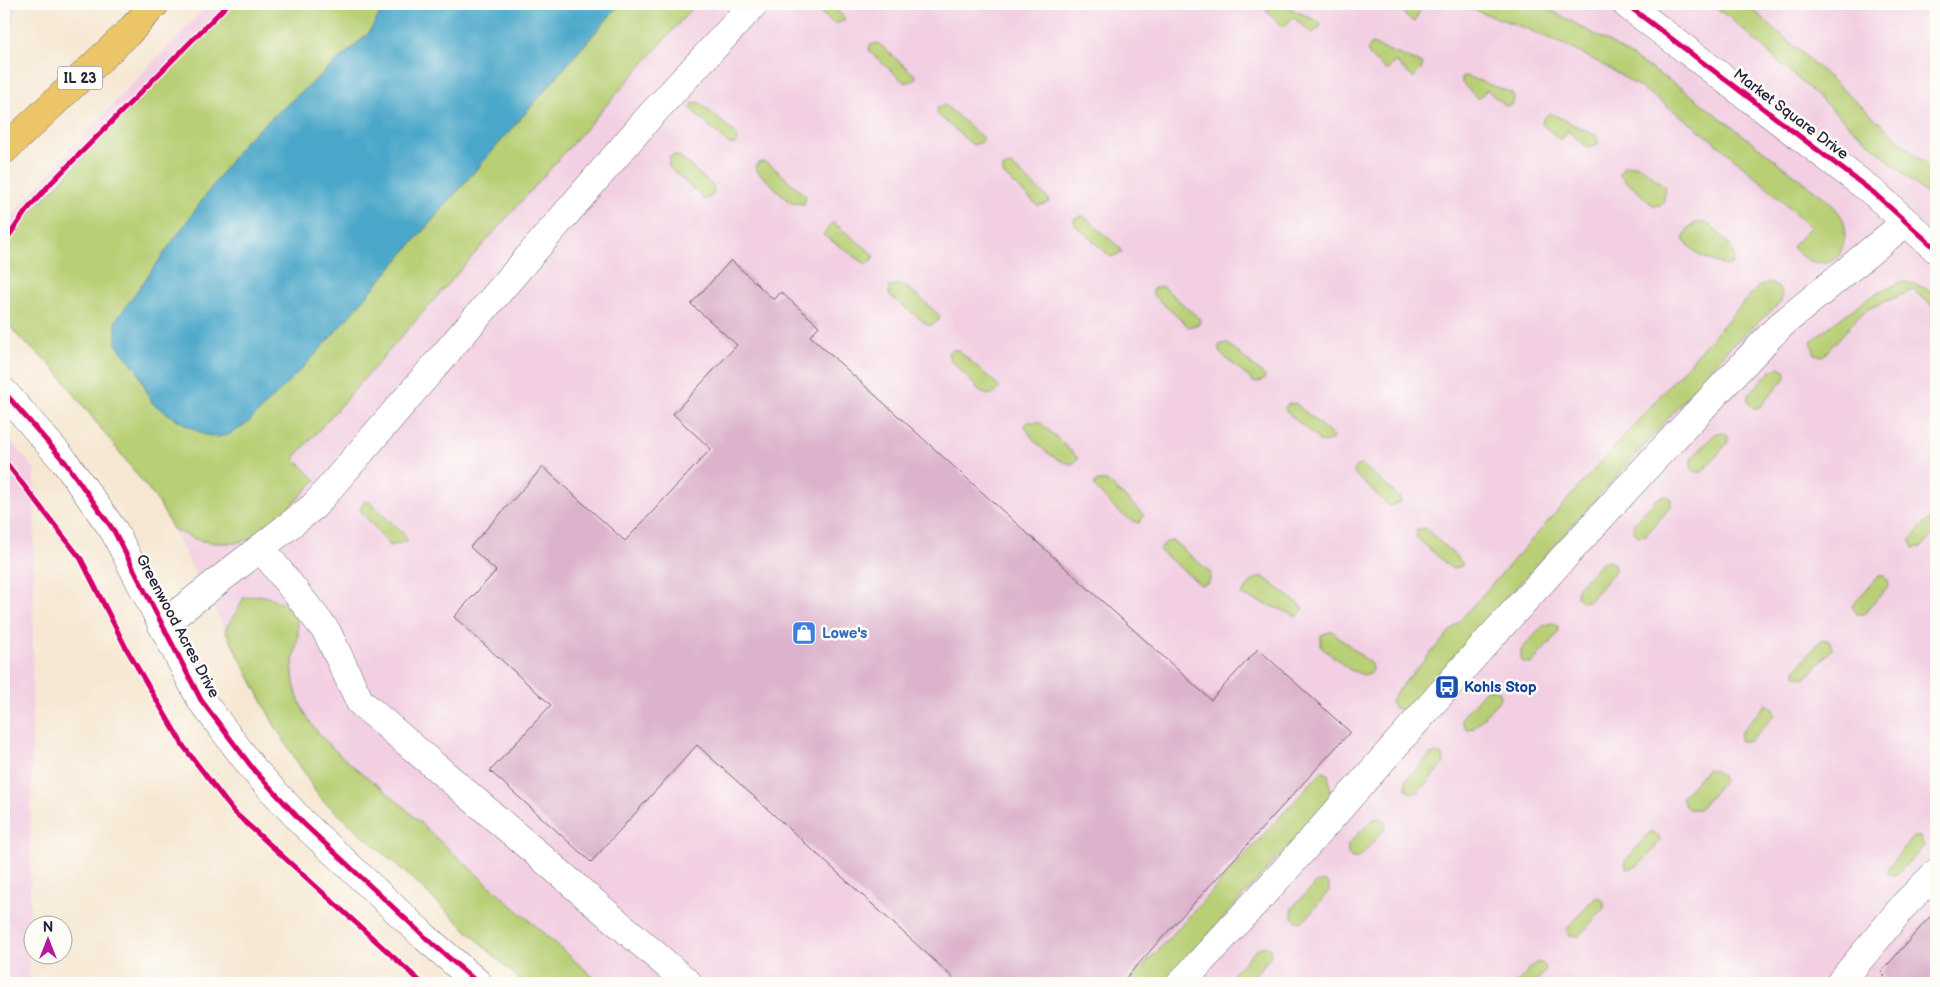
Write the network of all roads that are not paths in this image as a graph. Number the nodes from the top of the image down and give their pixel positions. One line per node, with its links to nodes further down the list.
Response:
1 (155, 4): 4 (main road, IL 23)
2 (754, 4): 8 (street)
3 (1626, 4): 5 (street, Market Square Drive)
4 (4, 150)
5 (1906, 222): 6 (street, Market Square Drive); 13 (street)
6 (1936, 249)
7 (4, 392): 9 (street, Greenwood Acres Drive)
8 (261, 548): 9 (street); 12 (street)
9 (162, 625): 11 (street, Greenwood Acres Drive)
10 (1936, 873): 14 (street)
11 (478, 983)
12 (688, 983)
13 (1181, 983)
14 (1840, 983)

